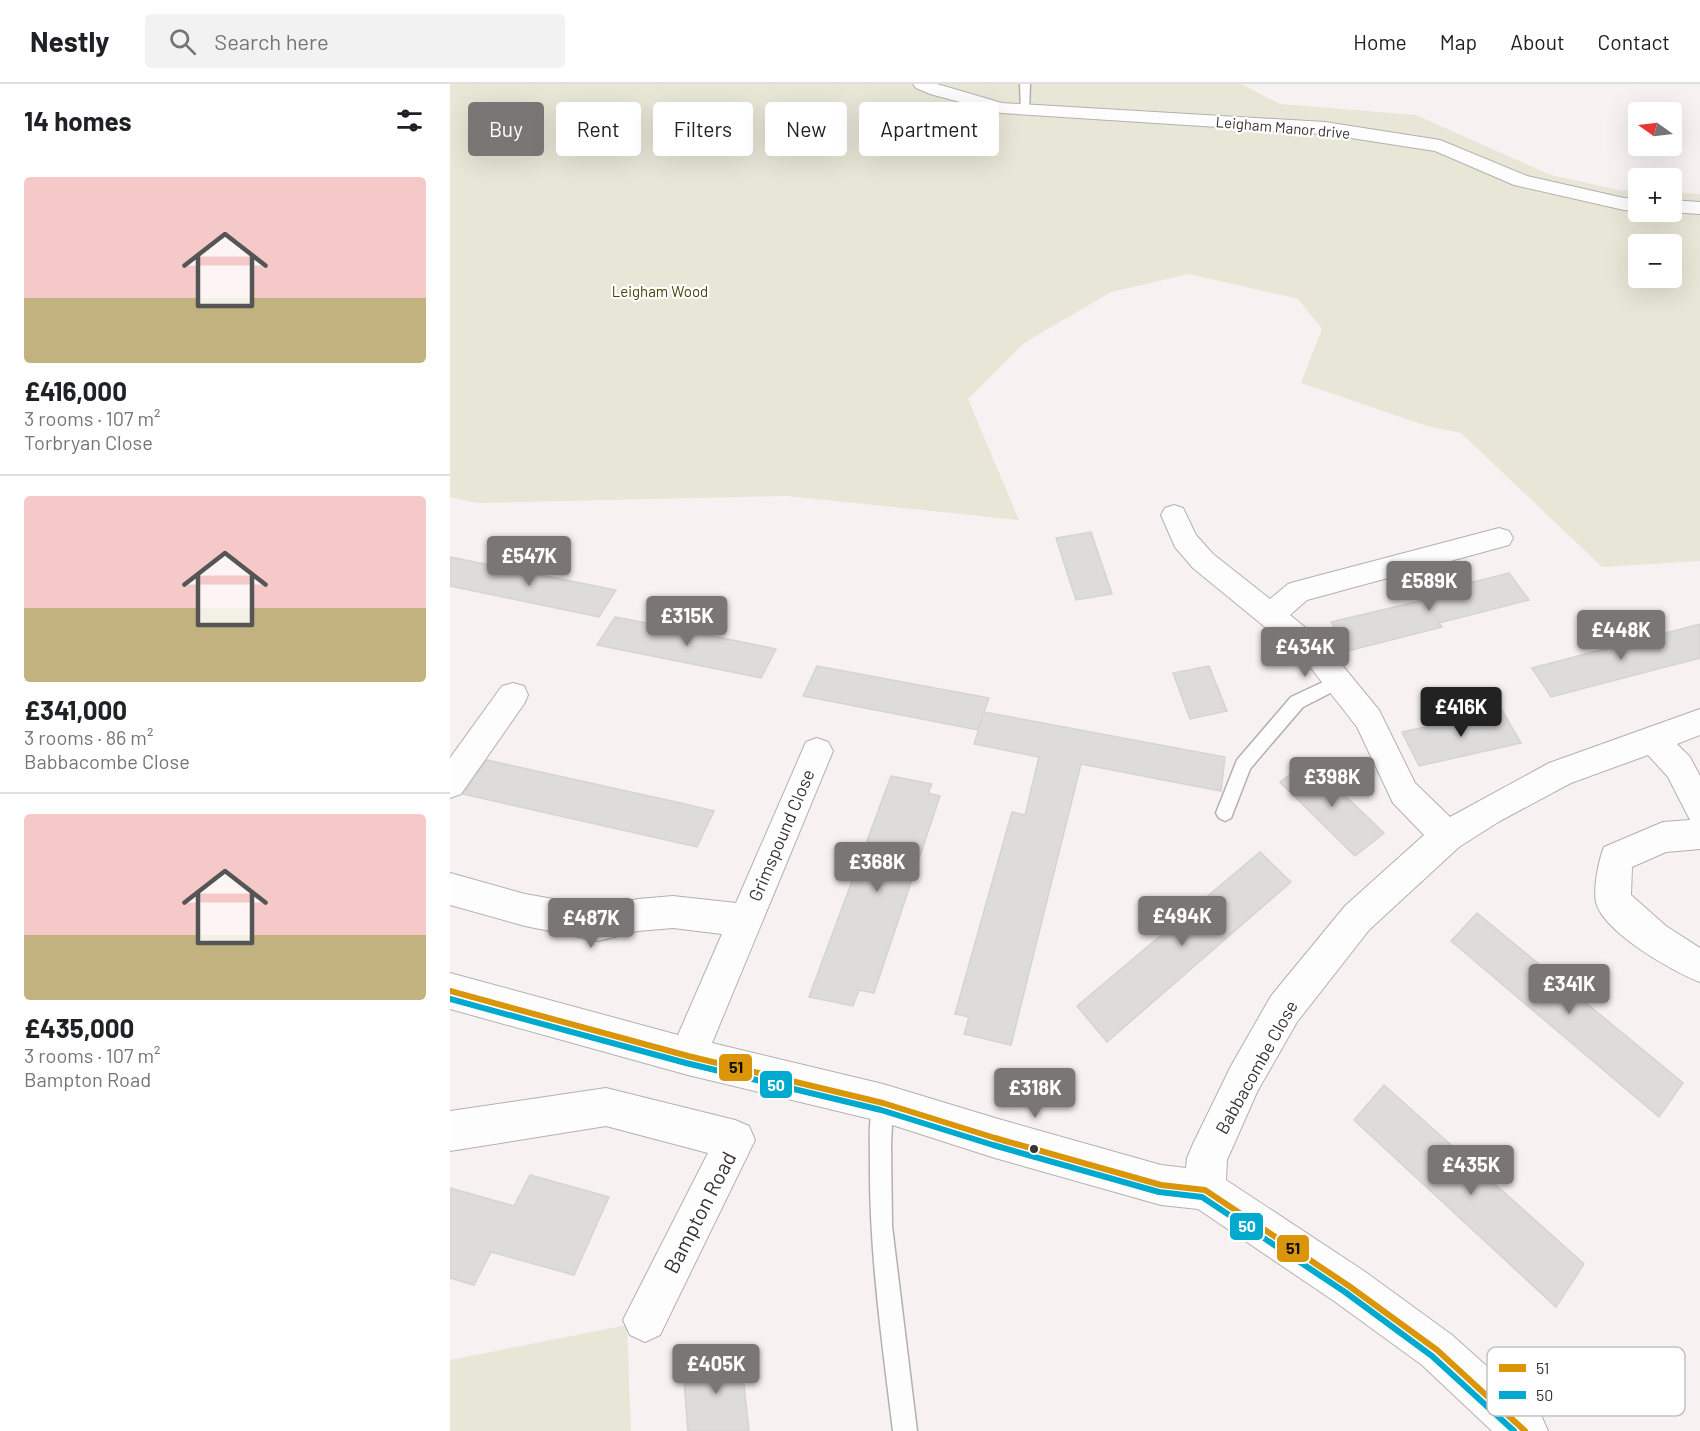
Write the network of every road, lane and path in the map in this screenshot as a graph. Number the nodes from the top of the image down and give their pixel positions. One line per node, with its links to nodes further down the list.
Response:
1 (922, 84): 3 (street, Leigham Manor drive)
2 (1025, 84): 3 (lane)
3 (1026, 110): 4 (street, Leigham Manor drive)
4 (1628, 204)
5 (1682, 207): 6 (street)
6 (1700, 208)
7 (1174, 515): 9 (street)
8 (1499, 538): 9 (street)
9 (1270, 616): 10 (street)
10 (1338, 681): 17 (lane); 19 (street)
11 (513, 695): 15 (street)
12 (1700, 722): 13 (street, Babbacombe Close)
13 (1652, 738): 16 (street); 19 (street, Babbacombe Close)
14 (817, 751): 21 (street, Grimspound Close)
15 (450, 784)
16 (1700, 810)
17 (1225, 813)
18 (1700, 834): 22 (street)
19 (1447, 836): 27 (street, Babbacombe Close)
20 (450, 889): 21 (street, Grimspound Close)
21 (744, 920): 24 (street, Grimspound Close)
22 (1700, 965)
23 (450, 991): 24 (street)
24 (688, 1056): 25 (street)
25 (883, 1103): 27 (street); 31 (lane)
26 (450, 1131): 28 (street, Bampton Road)
27 (1205, 1190): 29 (street)
28 (645, 1320)
29 (1487, 1396)
30 (1509, 1416): 32 (street)
31 (905, 1431)
32 (1525, 1431)

